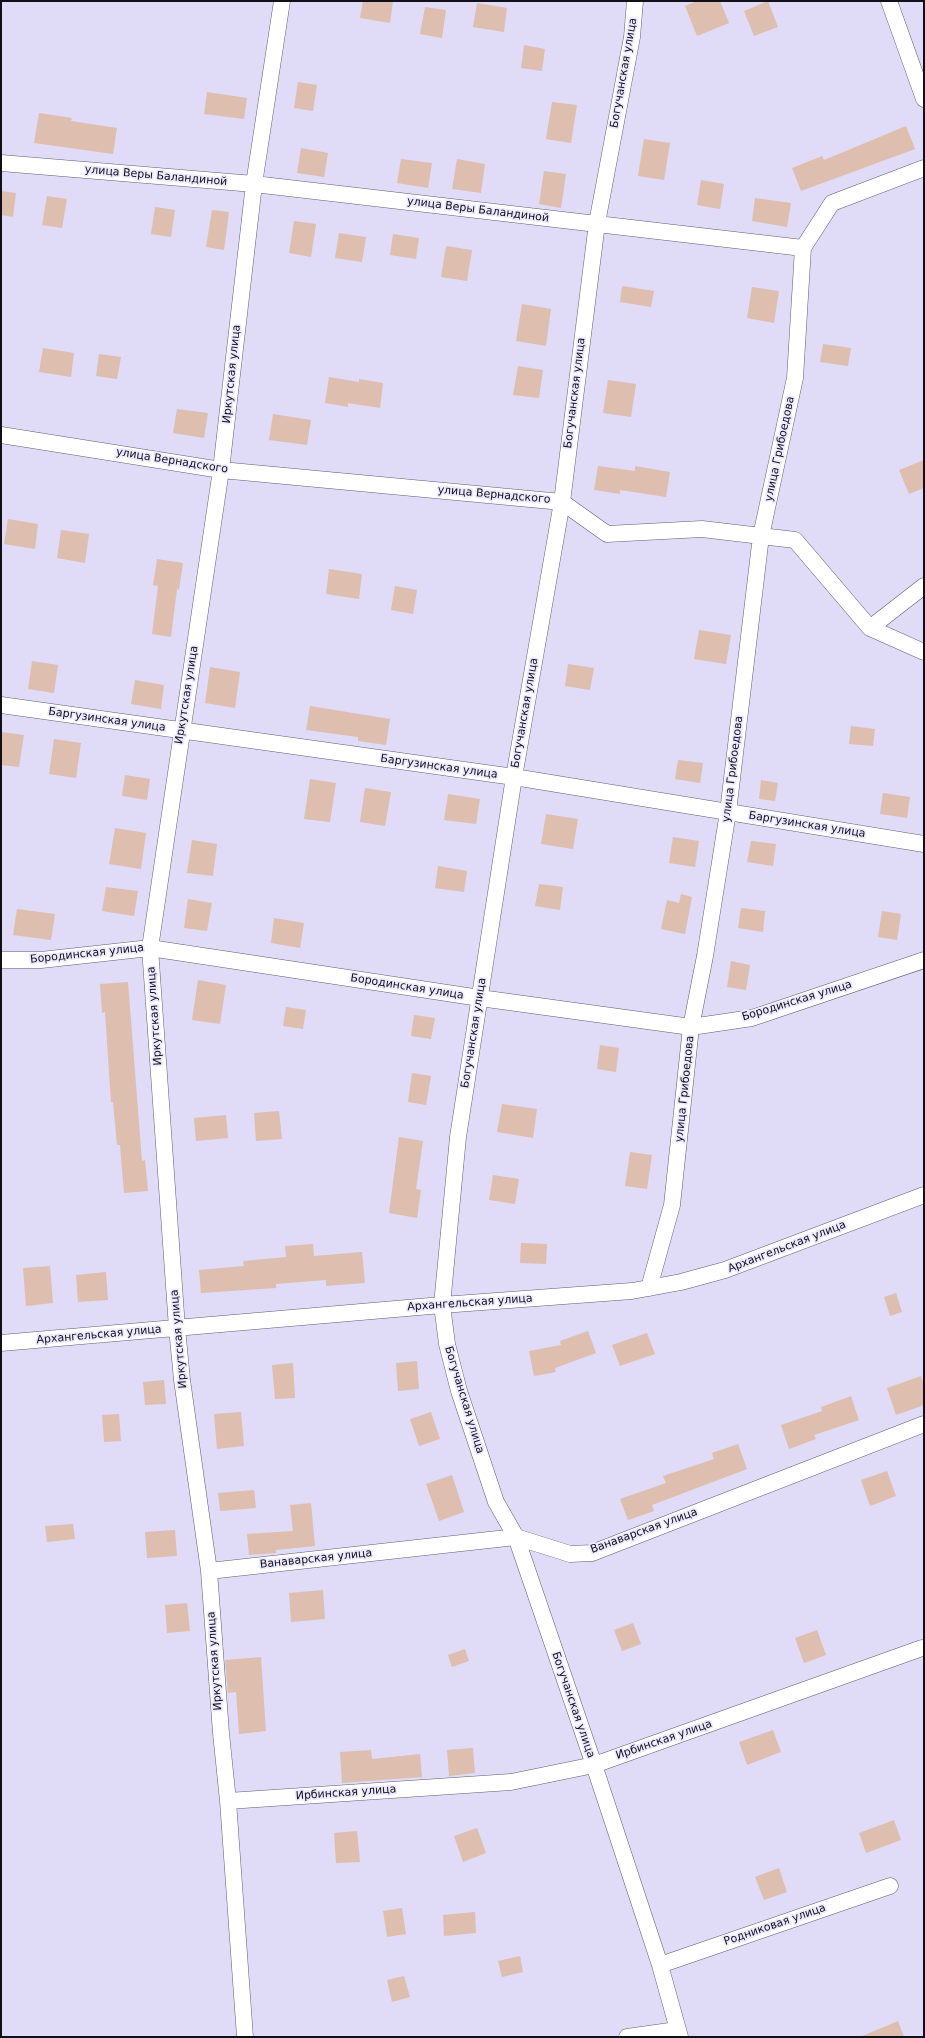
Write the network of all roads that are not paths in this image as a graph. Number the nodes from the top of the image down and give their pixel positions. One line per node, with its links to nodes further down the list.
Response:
1 (282, 1): 7 (street, Иркутская улица)
2 (635, 1): 8 (street, Богучанская улица)
3 (889, 1): 4 (street)
4 (924, 99)
5 (1, 163): 7 (street, улица Веры Баландиной)
6 (924, 168): 9 (street)
7 (254, 184): 8 (street, улица Веры Баландиной); 11 (street, Иркутская улица)
8 (597, 224): 9 (street, улица Веры Баландиной); 12 (street, Богучанская улица)
9 (804, 248): 13 (street, улица Грибоедова)
10 (1, 434): 11 (street, улица Вернадского)
11 (222, 470): 12 (street, улица Вернадского); 18 (street, Иркутская улица)
12 (562, 502): 13 (street, улица Вернадского); 19 (street, Богучанская улица)
13 (761, 536): 15 (street, улица Вернадского); 20 (street, улица Грибоедова)
14 (924, 586): 15 (street)
15 (870, 628): 16 (street)
16 (924, 652)
17 (1, 705): 18 (street, Баргузинская улица)
18 (182, 731): 19 (street, Баргузинская улица); 22 (street, Иркутская улица)
19 (514, 777): 20 (street, Баргузинская улица); 25 (street, Богучанская улица)
20 (728, 812): 21 (street, Баргузинская улица); 26 (street, улица Грибоедова)
21 (924, 844)
22 (150, 948): 23 (street, Бородинская улица); 25 (street, Бородинская улица); 30 (street, Иркутская улица)
23 (1, 960)
24 (924, 960): 26 (street, Бородинская улица)
25 (480, 998): 26 (street, Бородинская улица); 29 (street, Богучанская улица)
26 (691, 1027): 28 (street, улица Грибоедова)
27 (924, 1195): 28 (street, Архангельская улица)
28 (649, 1288): 29 (street, Архангельская улица)
29 (442, 1305): 30 (street, Архангельская улица); 33 (street, Богучанская улица)
30 (177, 1328): 31 (street, Архангельская улица); 34 (street, Иркутская улица)
31 (1, 1343)
32 (924, 1424): 33 (street, Ванаварская улица)
33 (516, 1537): 34 (street, Ванаварская улица); 36 (street, Богучанская улица)
34 (209, 1571): 37 (street, Иркутская улица)
35 (922, 1648): 36 (street, Ирбинская улица)
36 (594, 1765): 37 (street, Ирбинская улица); 39 (street, Богучанская улица)
37 (228, 1801): 41 (street, Иркутская улица)
38 (890, 1886): 39 (street, Родниковая улица)
39 (660, 1965): 40 (street, Богучанская улица)
40 (678, 2034): 42 (street)
41 (245, 2037)
42 (627, 2037)

